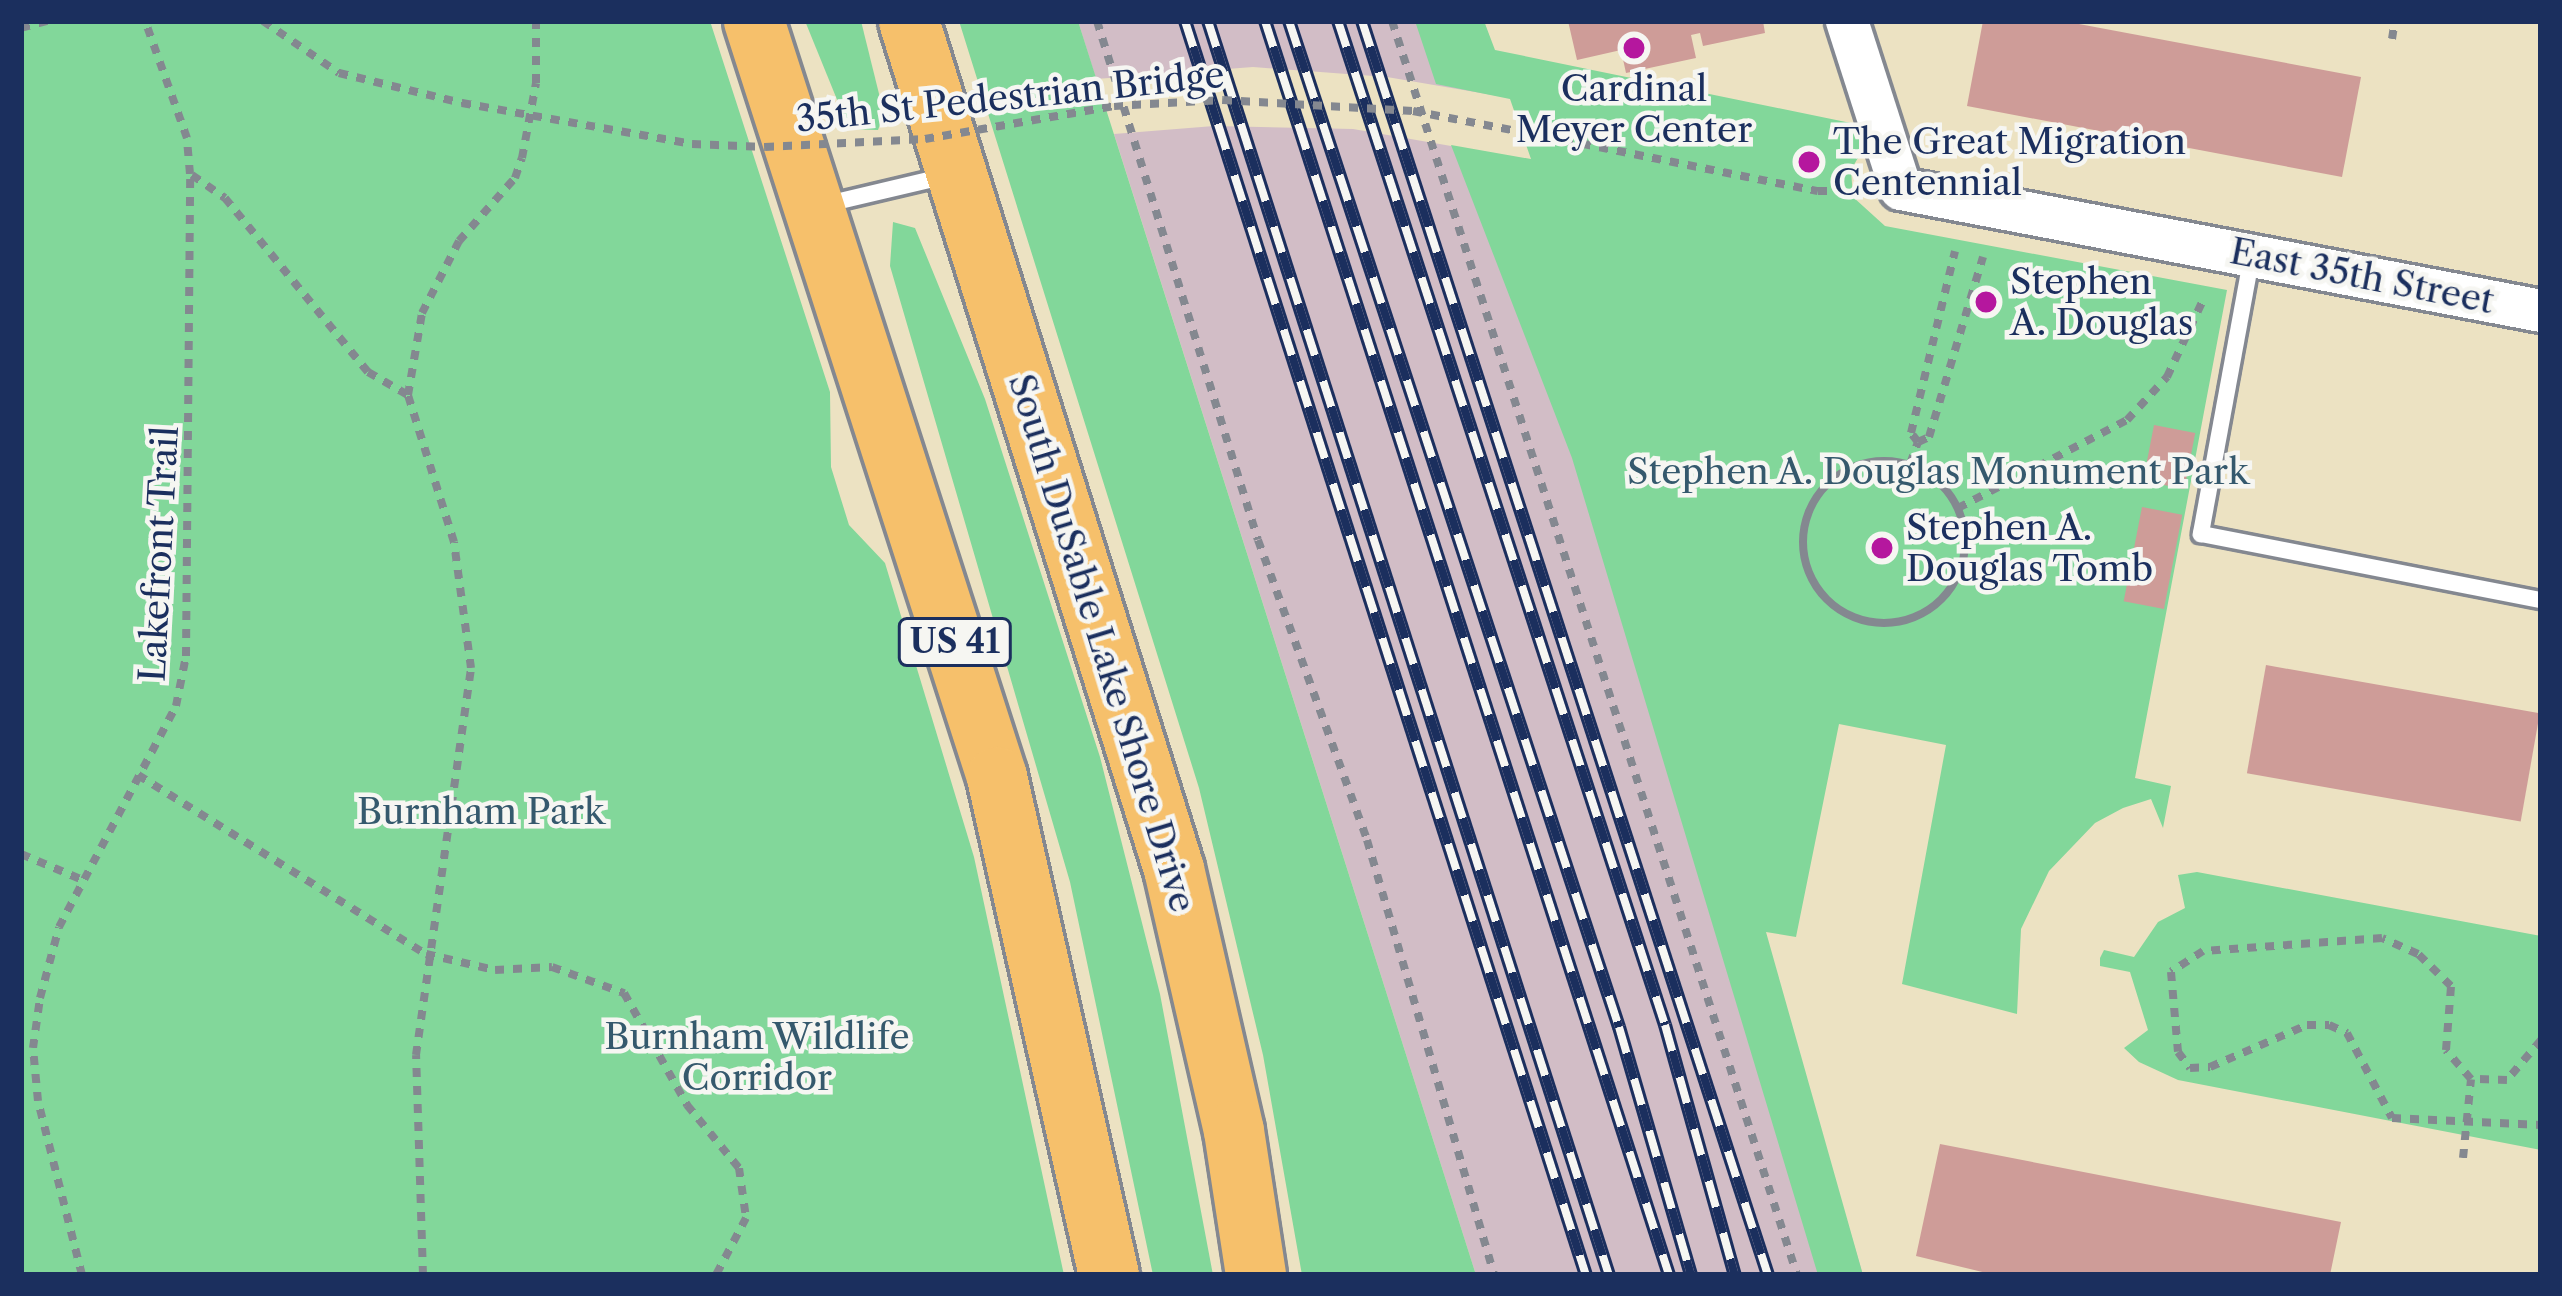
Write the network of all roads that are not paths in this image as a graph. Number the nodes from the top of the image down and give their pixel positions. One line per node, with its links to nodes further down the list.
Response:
1 (754, 21): 5 (highway, US 41)
2 (909, 21): 4 (highway, South DuSable Lake Shore Drive)
3 (1847, 21): 6 (street, East 35th Street)
4 (956, 173): 5 (lane); 10 (highway, South DuSable Lake Shore Drive)
5 (815, 207): 9 (highway, US 41)
6 (2252, 254): 7 (street, East 35th Street); 8 (lane)
7 (2541, 311)
8 (2541, 600)
9 (1109, 1275)
10 (1256, 1275)

